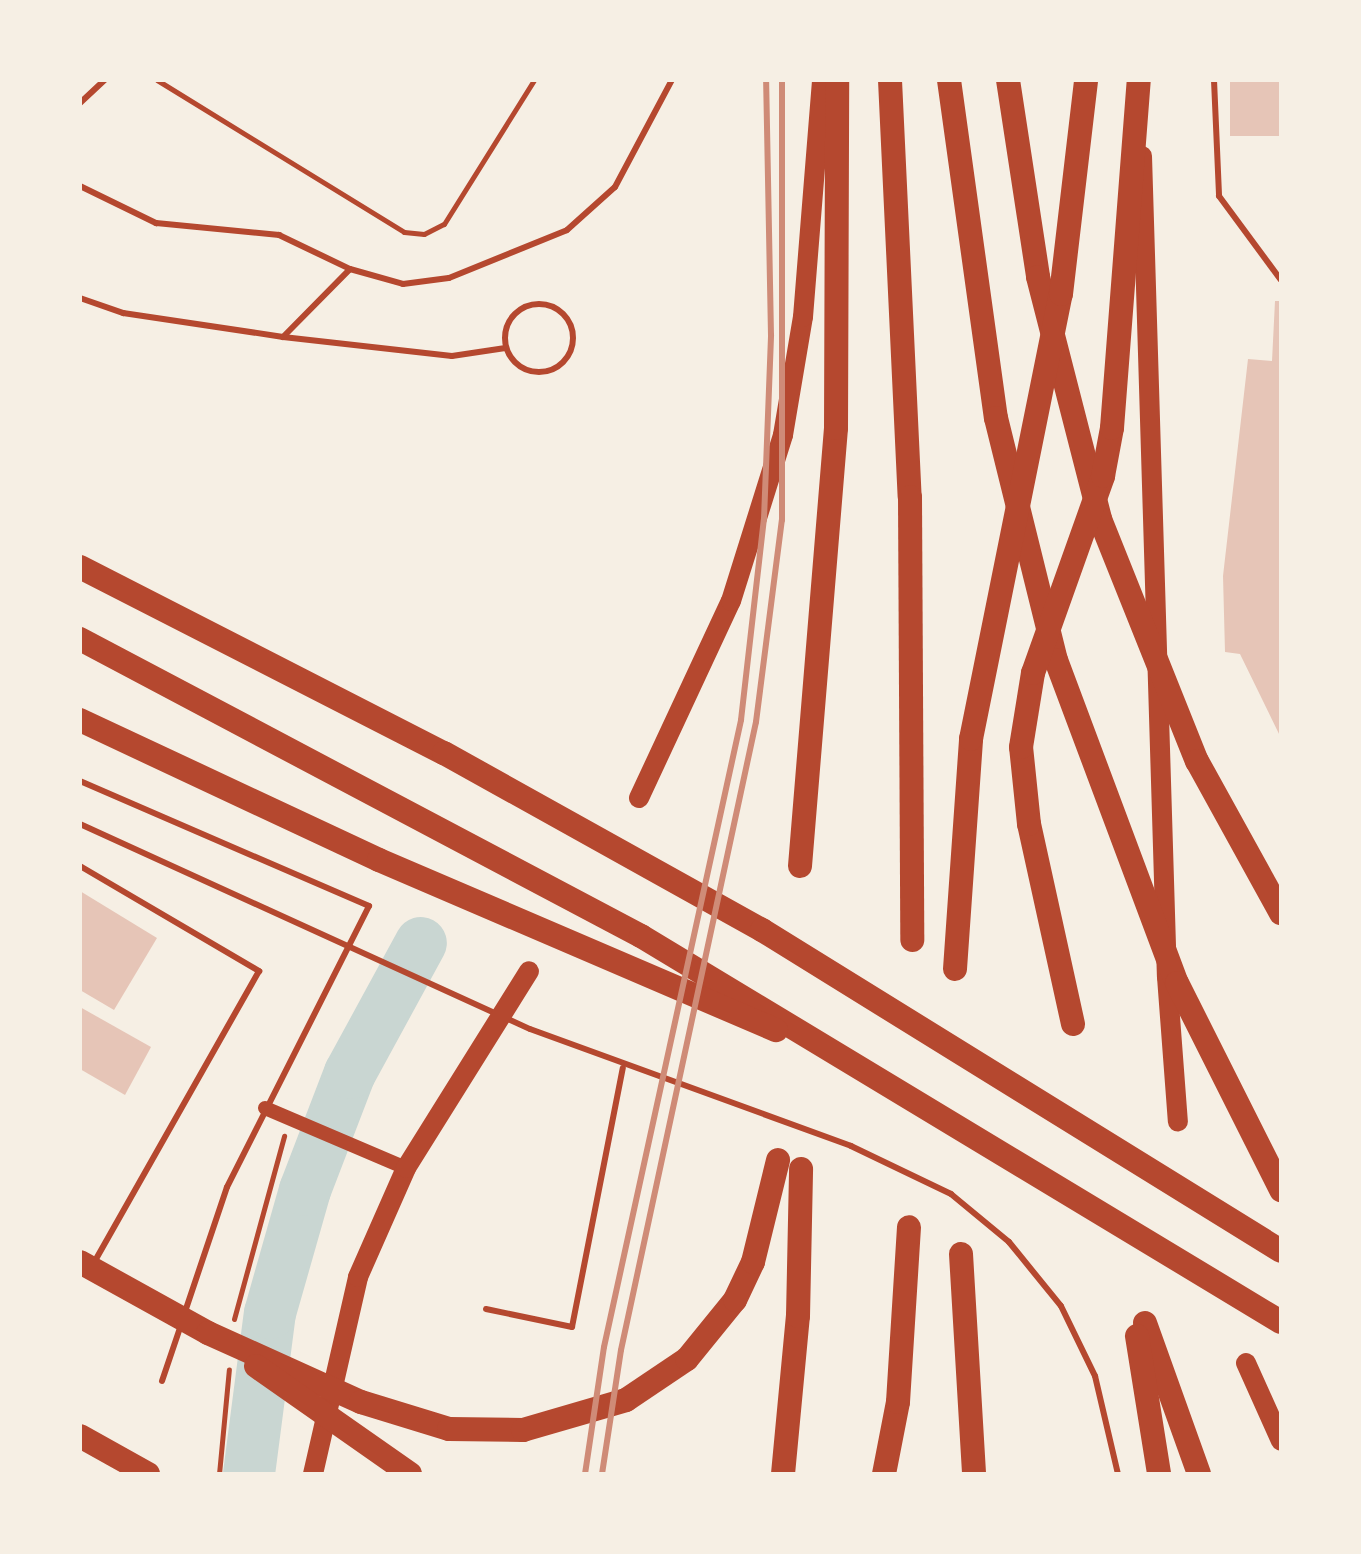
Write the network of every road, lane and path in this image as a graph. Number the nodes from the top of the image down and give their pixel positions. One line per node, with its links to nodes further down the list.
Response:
1 (105, 80): 13 (lane)
2 (157, 80): 3 (path)
3 (534, 80)
4 (672, 80): 15 (lane)
5 (822, 80): 24 (main road)
6 (837, 80): 27 (highway)
7 (890, 80): 29 (highway)
8 (949, 80): 39 (highway)
9 (1008, 80): 28 (highway)
10 (1086, 80): 30 (highway)
11 (1140, 80): 32 (highway); 37 (main road)
12 (1214, 80): 16 (lane)
13 (80, 103)
14 (80, 186): 15 (lane)
15 (350, 269): 18 (lane)
16 (1281, 280)
17 (80, 298): 18 (lane)
18 (283, 337): 19 (lane)
19 (505, 348): 19 (lane)
20 (80, 567): 41 (highway)
21 (80, 639): 34 (highway)
22 (80, 720): 34 (highway)
23 (80, 781): 35 (lane)
24 (639, 798)
25 (80, 824): 33 (lane)
26 (80, 866): 43 (lane)
27 (800, 866)
28 (1281, 913)
29 (912, 940)
30 (955, 969)
31 (529, 971): 38 (main road)
32 (1073, 1024)
33 (623, 1068): 44 (lane); 60 (lane)
34 (873, 1073): 45 (highway)
35 (265, 1108): 36 (street); 50 (lane)
36 (293, 1121): 38 (street); 46 (path)
37 (1178, 1122)
38 (406, 1168): 55 (main road)
39 (1281, 1190)
40 (909, 1227): 58 (highway)
41 (1281, 1251)
42 (961, 1254): 59 (highway)
43 (85, 1265): 47 (highway)
44 (486, 1309)
45 (1281, 1322)
46 (233, 1329)
47 (208, 1333): 56 (highway); 57 (highway)
48 (230, 1358): 54 (path)
49 (1246, 1363): 52 (main road)
50 (162, 1381)
51 (80, 1436): 53 (highway)
52 (1281, 1441)
53 (148, 1474)
54 (219, 1474)
55 (313, 1474)
56 (410, 1474)
57 (783, 1474)
58 (884, 1474)
59 (974, 1474)
60 (1118, 1474)
61 (1159, 1474): 62 (highway)
62 (1199, 1474)

